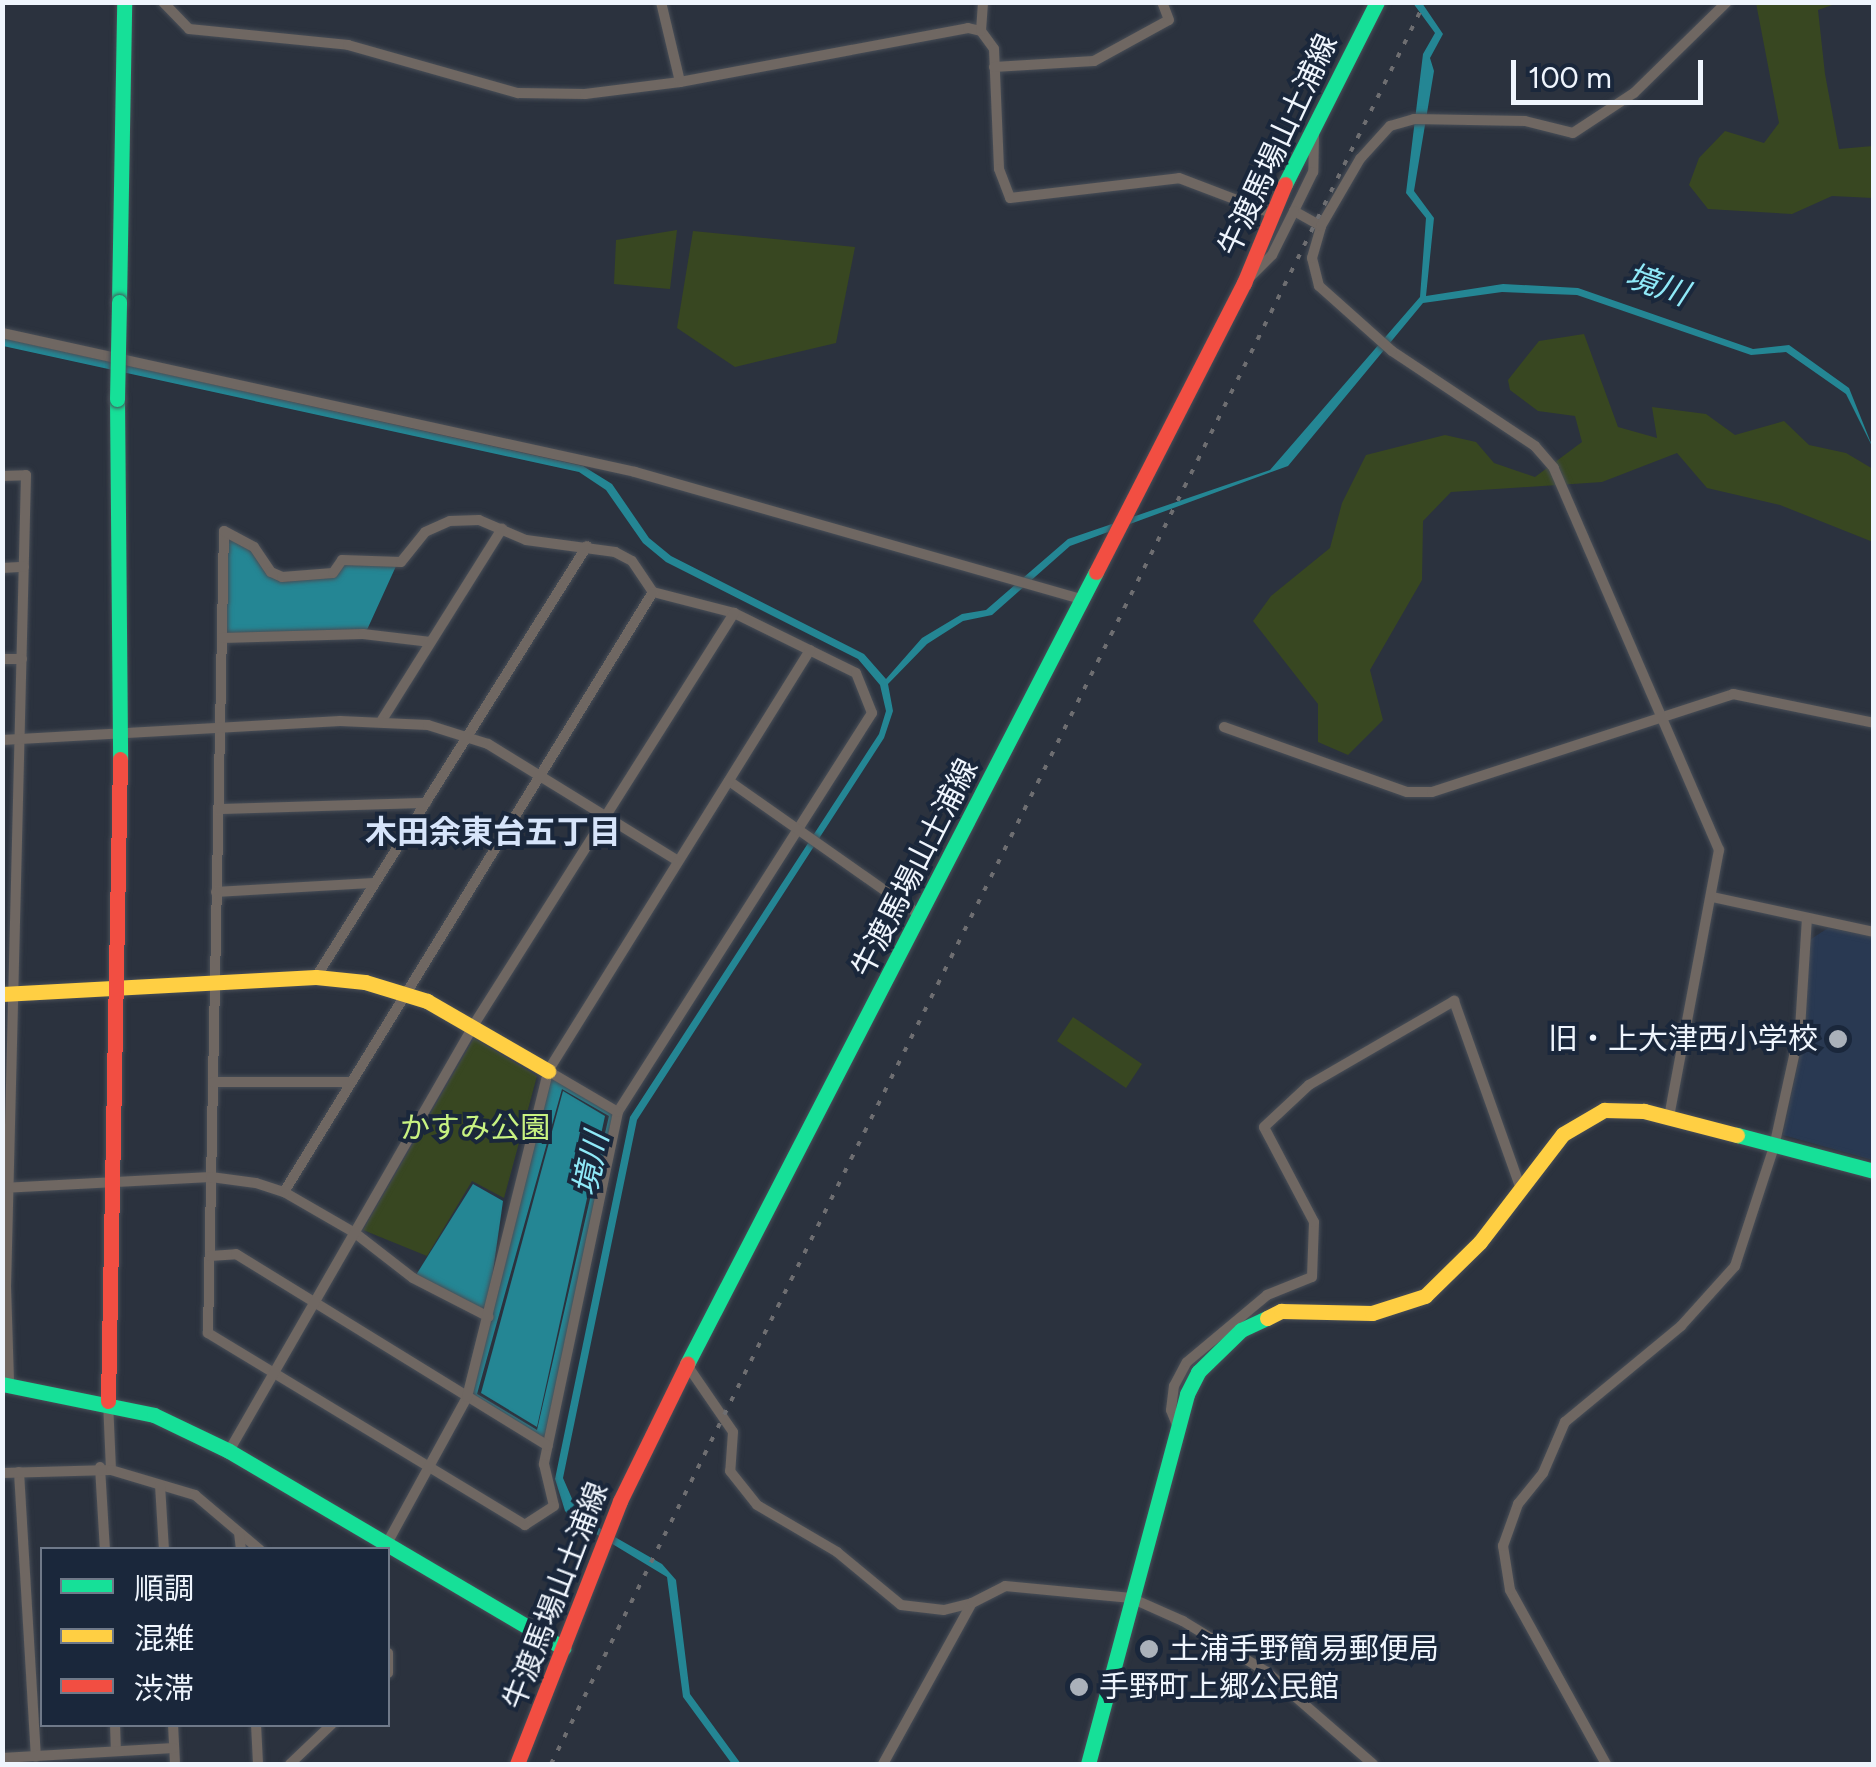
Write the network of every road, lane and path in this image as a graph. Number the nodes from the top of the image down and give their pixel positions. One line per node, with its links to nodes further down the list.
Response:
1 (124, 2): 35 (street, bridge)
2 (164, 2): 10 (street)
3 (661, 2): 10 (street)
4 (983, 2): 8 (street)
5 (1162, 2): 9 (street)
6 (1376, 2): 11 (street, 牛渡馬場山土浦線)
7 (1727, 2): 14 (street)
8 (981, 32): 9 (street); 10 (street)
9 (994, 66): 13 (street)
10 (680, 82)
11 (1314, 133): 12 (street); 13 (street, 牛渡馬場山土浦線)
12 (1294, 211): 14 (street); 15 (street)
13 (1272, 213): 15 (street, 牛渡馬場山土浦線)
14 (1321, 226): 30 (street)
15 (1244, 283): 23 (street, 牛渡馬場山土浦線)
16 (2, 333): 23 (street)
17 (2, 476): 20 (street)
18 (502, 529): 19 (street); 25 (street); 26 (street)
19 (587, 546): 22 (street); 36 (street)
20 (24, 567): 21 (street); 28 (street)
21 (2, 568)
22 (653, 592): 24 (street); 39 (street)
23 (1082, 599): 53 (street, 牛渡馬場山土浦線)
24 (734, 612): 27 (street); 43 (street)
25 (222, 638): 26 (street); 34 (street)
26 (432, 642): 31 (street)
27 (810, 650): 40 (street); 46 (street)
28 (22, 658): 29 (street); 37 (street)
29 (2, 659)
30 (1658, 716): 32 (street); 33 (street); 50 (street)
31 (382, 720): 34 (street); 36 (street)
32 (1874, 722)
33 (1224, 726)
34 (220, 728): 35 (street); 42 (street)
35 (121, 732): 37 (street); 58 (street)
36 (467, 736): 39 (street); 41 (street)
37 (21, 739): 38 (street); 44 (street)
38 (2, 740)
39 (539, 773): 43 (street); 59 (street)
40 (728, 781): 46 (street); 47 (street)
41 (426, 803): 42 (street); 48 (street)
42 (218, 808): 49 (street)
43 (606, 816): 47 (street); 61 (street)
44 (19, 820): 45 (street); 51 (street)
45 (2, 821)
46 (799, 829): 53 (street); 66 (street)
47 (678, 861): 62 (street)
48 (374, 883): 49 (street); 56 (street)
49 (216, 892): 57 (street)
50 (1712, 898): 54 (street); 67 (street)
51 (17, 900): 52 (street); 60 (street)
52 (2, 901)
53 (921, 916): 80 (street, 牛渡馬場山土浦線)
54 (1807, 918): 55 (street); 68 (street)
55 (1874, 932)
56 (316, 977): 57 (street); 59 (street)
57 (214, 982): 58 (street); 63 (street)
58 (116, 988): 60 (street); 71 (street)
59 (402, 991): 61 (street); 64 (street)
60 (9, 994): 65 (street)
61 (473, 1026): 62 (street); 75 (street)
62 (548, 1071): 66 (street); 79 (street)
63 (213, 1082): 64 (street); 70 (street)
64 (348, 1082): 74 (street)
65 (8, 1094): 72 (street)
66 (618, 1112): 86 (street)
67 (1669, 1117): 68 (street); 73 (street)
68 (1774, 1147): 69 (street); 120 (street)
69 (1874, 1171)
70 (211, 1177): 71 (street); 74 (street); 76 (street)
71 (113, 1182): 72 (street); 84 (street)
72 (7, 1188): 77 (street)
73 (1521, 1189): 85 (street); 85 (street)
74 (284, 1192): 75 (street)
75 (355, 1233): 78 (street); 79 (street)
76 (210, 1256): 78 (street); 81 (street)
77 (4, 1286): 82 (street)
78 (314, 1302): 81 (street); 83 (street)
79 (488, 1317): 83 (street)
80 (688, 1365): 101 (street); 102 (street, 牛渡馬場山土浦線)
81 (272, 1371): 87 (street); 89 (street)
82 (6, 1384): 84 (street)
83 (466, 1397): 86 (street); 89 (street)
84 (108, 1401): 87 (street); 88 (street)
85 (1178, 1426): 100 (street)
86 (548, 1446): 89 (street)
87 (228, 1451): 94 (street)
88 (105, 1469): 90 (street); 92 (street); 95 (street)
89 (431, 1469): 94 (street)
90 (19, 1472): 91 (street); 110 (street)
91 (2, 1473)
92 (160, 1485): 93 (street); 96 (street)
93 (240, 1534): 97 (street); 98 (street)
94 (384, 1546)
95 (105, 1547)
96 (164, 1547)
97 (241, 1547)
98 (256, 1547)
99 (390, 1549): 102 (street)
100 (1132, 1598): 101 (street); 118 (street); 119 (street)
101 (972, 1603): 117 (street)
102 (562, 1648): 116 (street, 牛渡馬場山土浦線)
103 (114, 1727): 109 (street)
104 (173, 1727): 107 (street)
105 (256, 1727): 114 (street)
106 (329, 1727): 115 (street)
107 (174, 1748): 108 (street); 113 (street)
108 (129, 1750): 109 (street); 112 (street)
109 (116, 1751): 110 (street)
110 (36, 1756): 111 (street)
111 (2, 1758)
112 (130, 1764)
113 (175, 1764)
114 (258, 1764)
115 (290, 1764)
116 (517, 1764)
117 (883, 1764)
118 (1088, 1764)
119 (1373, 1764)
120 (1606, 1764)

